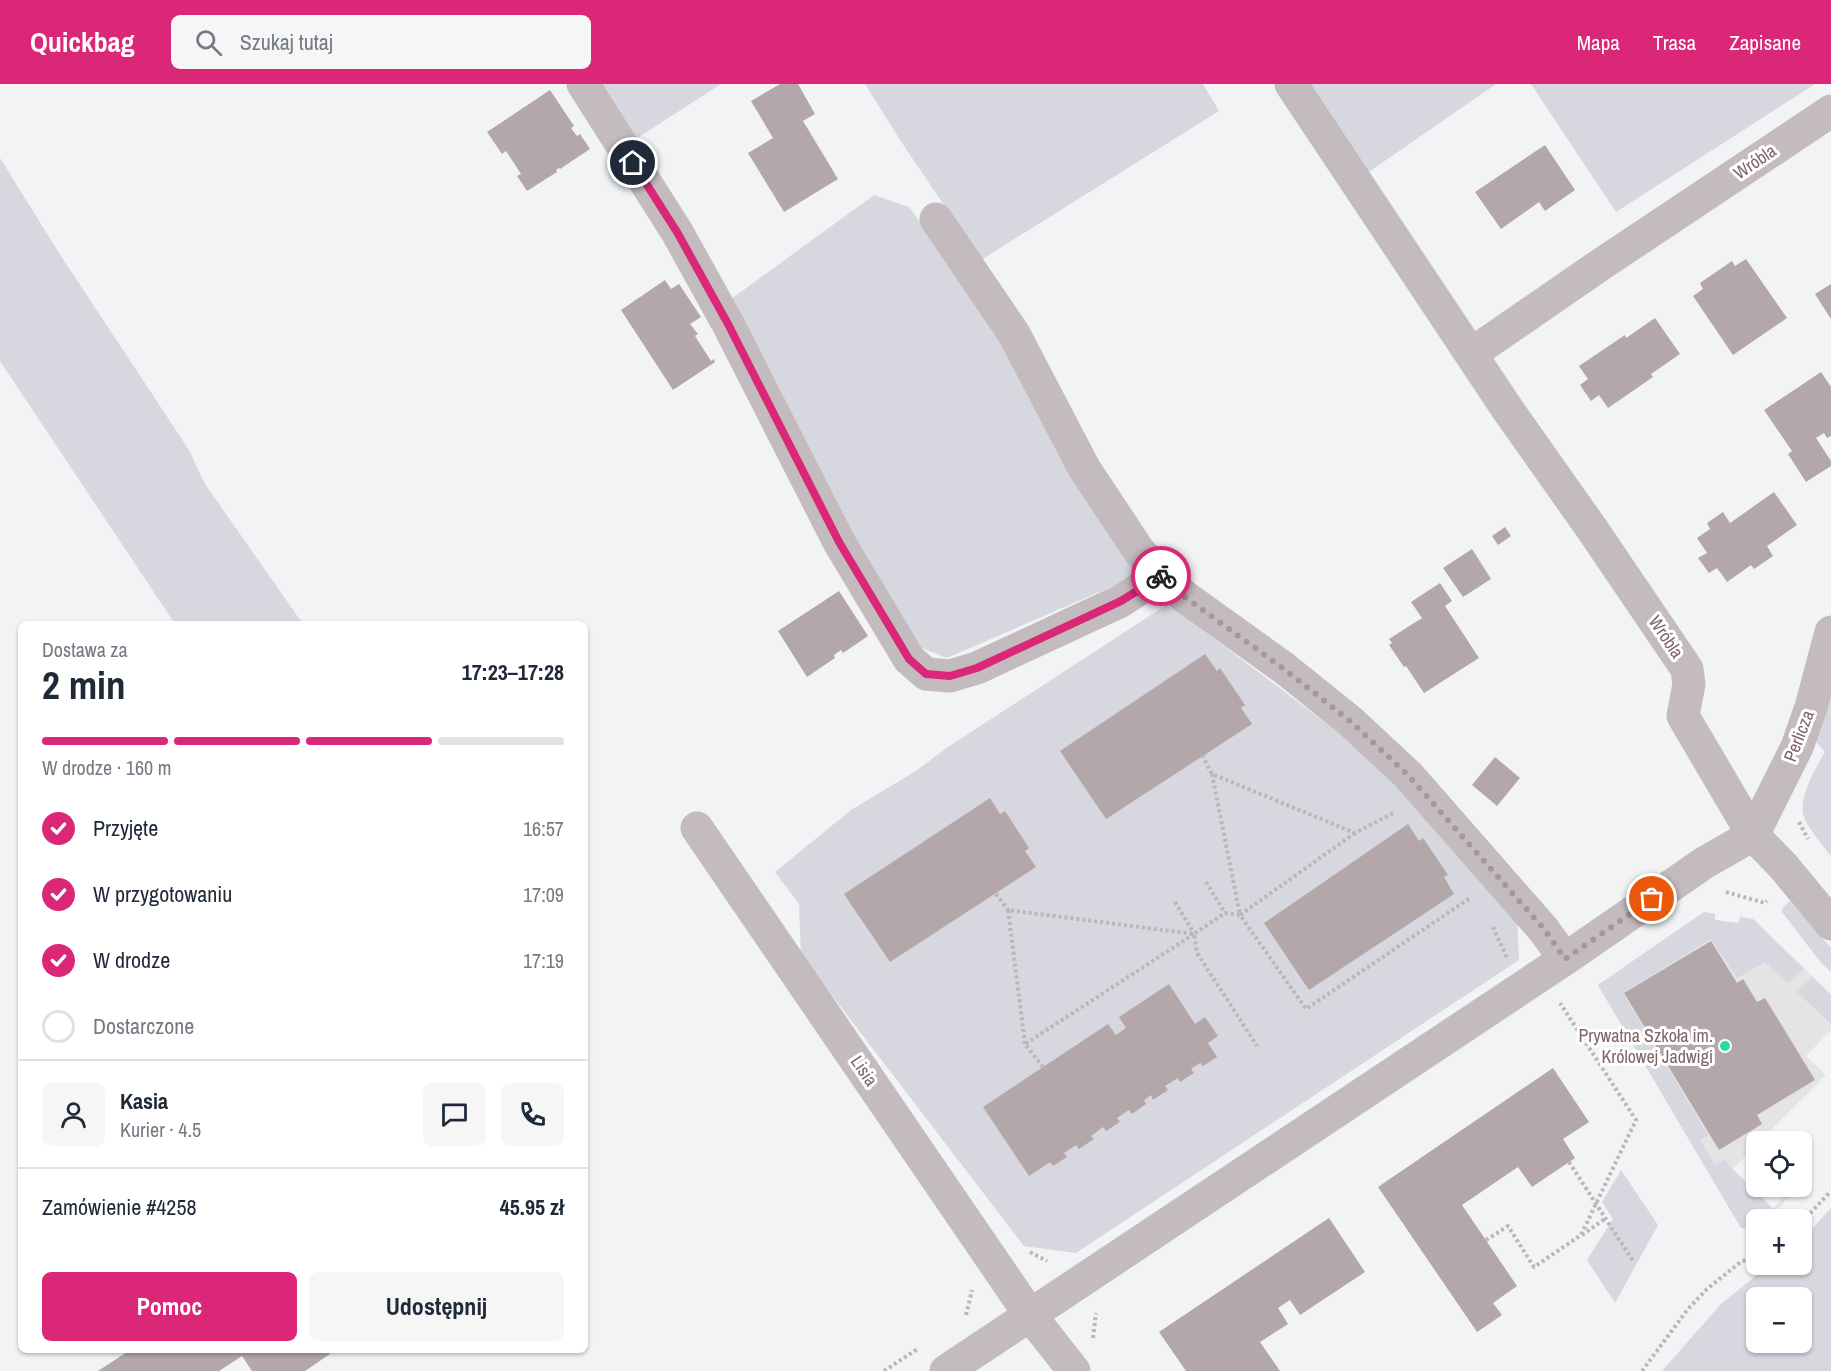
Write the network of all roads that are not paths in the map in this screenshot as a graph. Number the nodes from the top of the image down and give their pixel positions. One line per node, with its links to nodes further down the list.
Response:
1 (583, 84): 6 (street)
2 (1291, 84): 5 (street, Wróbla)
3 (1831, 111): 5 (street, Wróbla)
4 (936, 219): 6 (street)
5 (1471, 354): 9 (street, Wróbla)
6 (1161, 575): 11 (street)
7 (1831, 632): 9 (street, Perlicza)
8 (697, 828): 12 (street, Lisia)
9 (1753, 835): 10 (street, Wróbla); 11 (street)
10 (1831, 924)
11 (1565, 959): 12 (street)
12 (1030, 1315): 13 (street, Lisia); 14 (street)
13 (1073, 1370)
14 (946, 1371)

